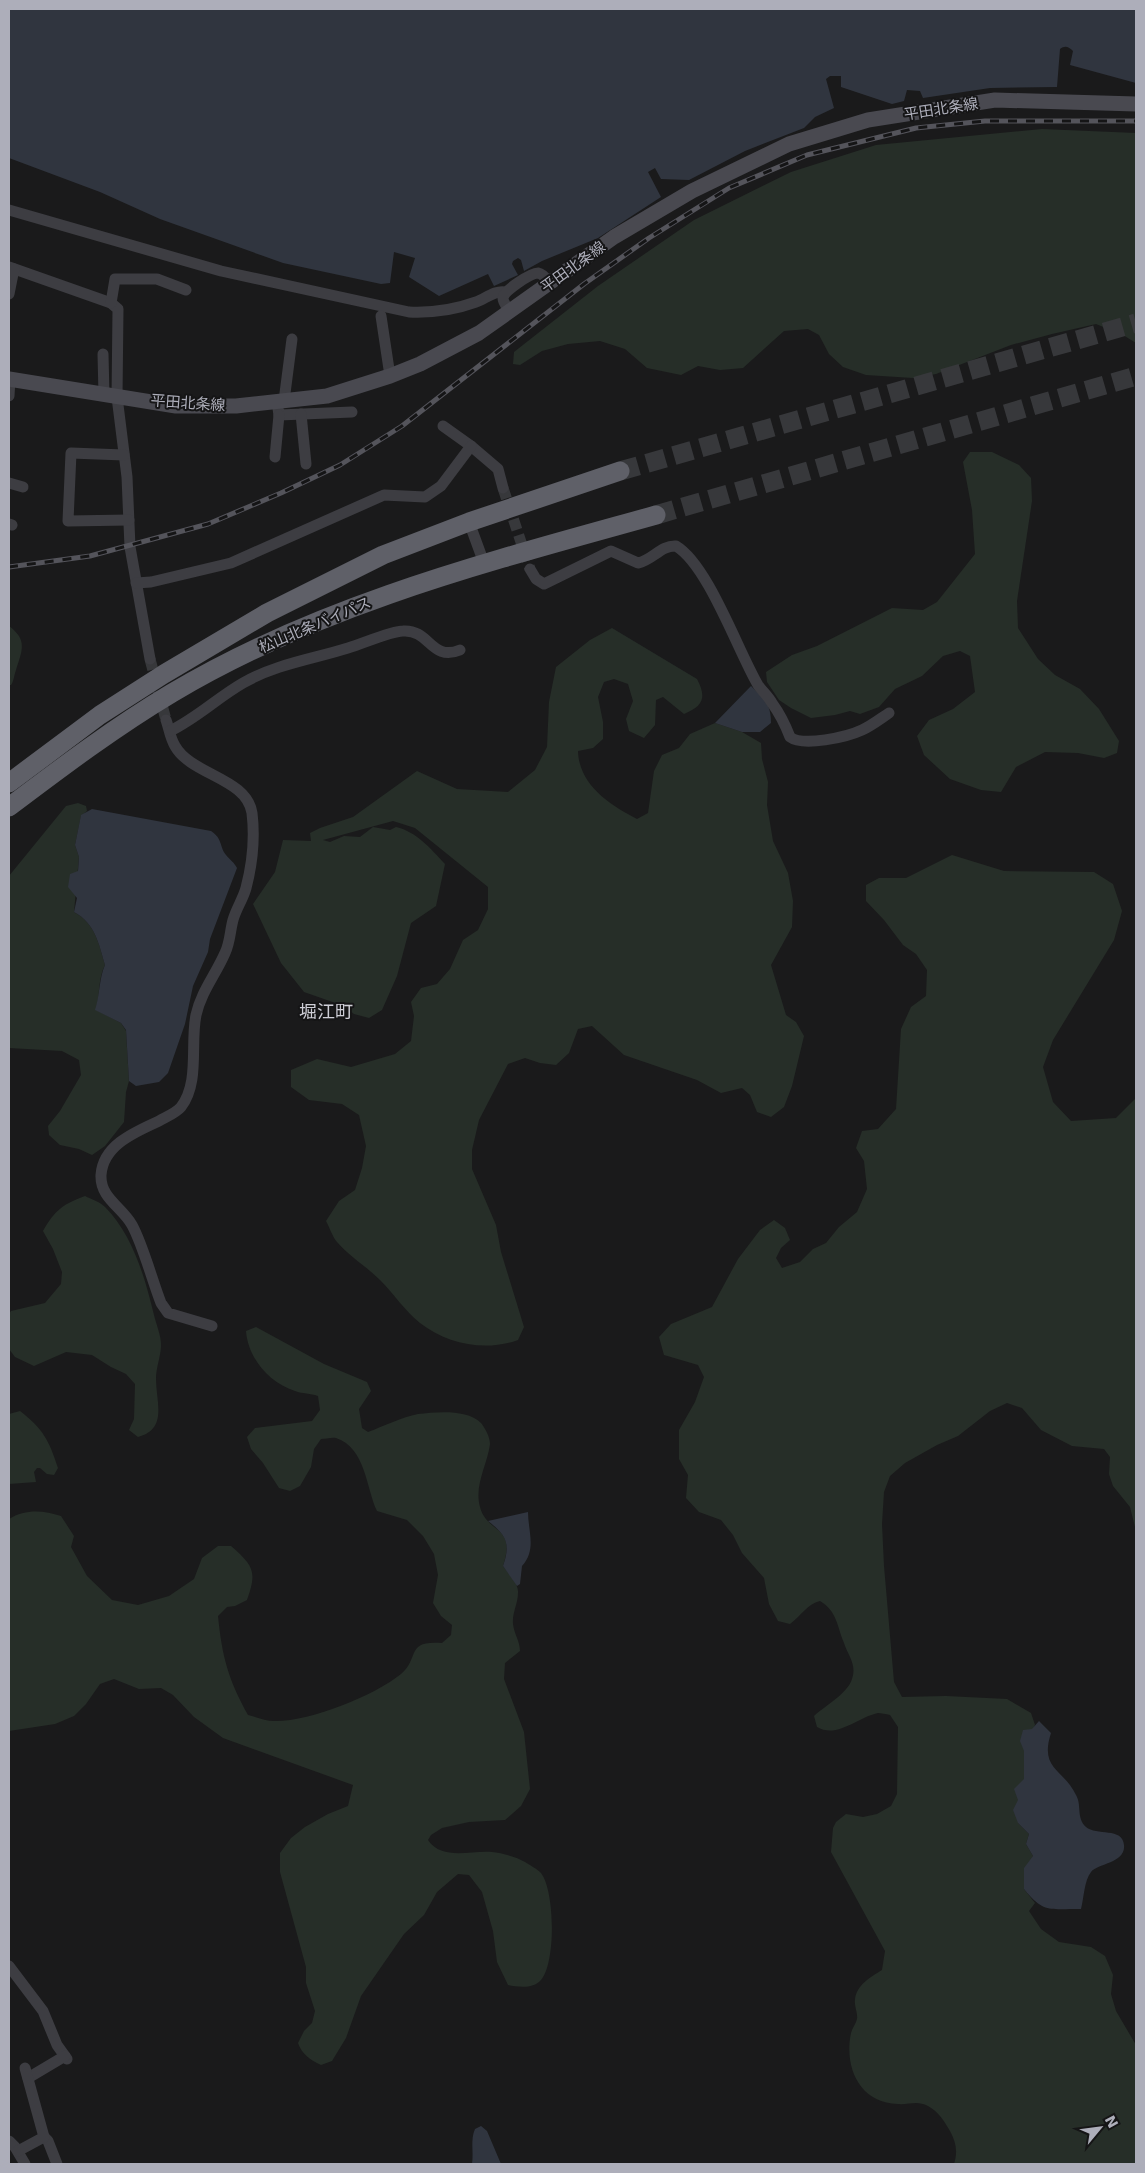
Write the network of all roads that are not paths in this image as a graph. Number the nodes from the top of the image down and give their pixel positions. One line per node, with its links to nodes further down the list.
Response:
1 (1136, 104): 4 (main road, 平田北条線)
2 (9, 210): 6 (street)
3 (11, 268): 7 (street); 8 (street)
4 (550, 284): 6 (street); 9 (main road, 平田北条線)
5 (186, 290): 8 (street)
6 (505, 292): 9 (street)
7 (9, 294)
8 (111, 303): 16 (street)
9 (510, 312): 13 (main road, 平田北条線)
10 (382, 316): 13 (street)
11 (292, 339): 17 (street)
12 (104, 354): 16 (street)
13 (390, 376): 17 (main road, 平田北条線)
14 (10, 379): 15 (street); 16 (main road, 平田北条線)
15 (9, 396)
16 (111, 396): 17 (main road, 平田北条線); 22 (street)
17 (280, 406): 19 (street); 23 (street)
18 (352, 412): 19 (street)
19 (301, 414): 24 (street)
20 (443, 426): 21 (street)
21 (471, 446): 28 (street); 34 (street)
22 (124, 455): 30 (street); 30 (street)
23 (275, 457)
24 (306, 464)
25 (620, 471): 31 (highway, 松山北条バイパス)
26 (9, 484): 27 (street)
27 (23, 487)
28 (503, 488)
29 (656, 514): 32 (highway, 松山北条バイパス)
30 (129, 520): 34 (street)
31 (469, 522): 32 (street); 38 (highway, 松山北条バイパス)
32 (484, 563): 39 (highway, 松山北条バイパス)
33 (530, 569): 37 (street)
34 (136, 583): 36 (street)
35 (460, 650): 40 (street)
36 (150, 659)
37 (889, 714)
38 (9, 783)
39 (9, 807)
40 (212, 1326)
41 (9, 1966): 42 (street)
42 (44, 2136): 44 (street); 46 (street)
43 (9, 2142): 44 (street)
44 (18, 2151): 45 (street)
45 (25, 2164)
46 (57, 2164)

